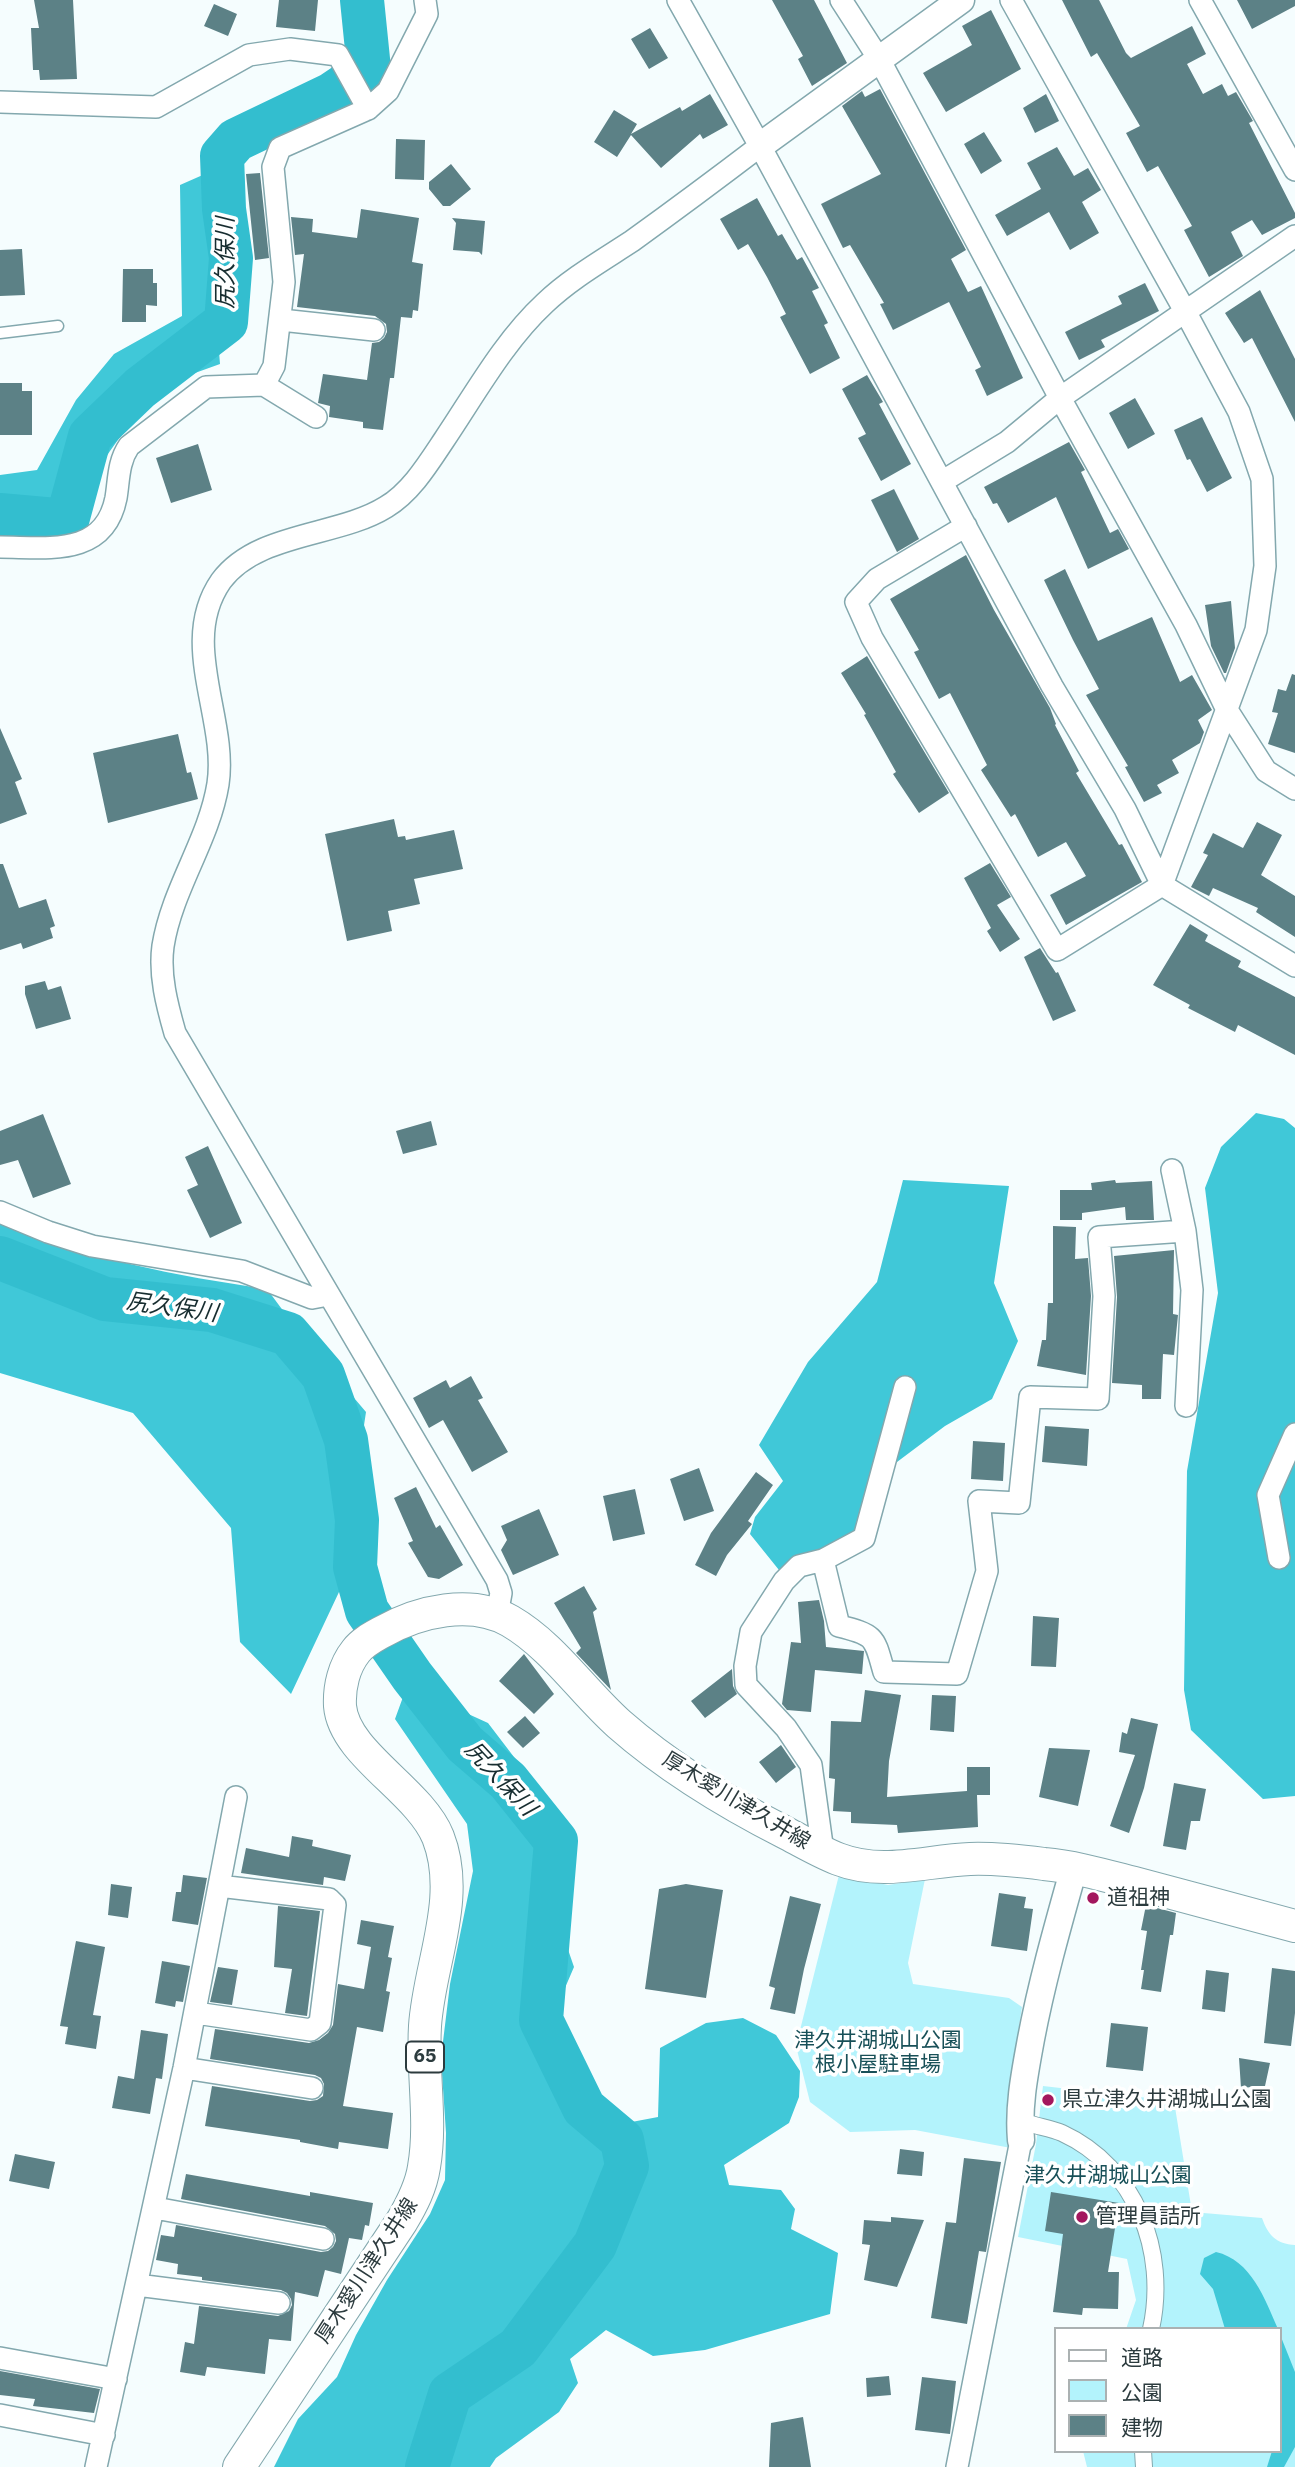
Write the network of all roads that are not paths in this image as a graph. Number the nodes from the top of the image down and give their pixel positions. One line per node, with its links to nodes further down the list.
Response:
1 (425, 0): 9 (street)
2 (678, 0): 10 (street)
3 (841, 0): 7 (street)
4 (961, 0): 7 (street)
5 (1011, 0): 13 (street)
6 (1200, 0): 11 (street)
7 (879, 59): 10 (street); 19 (street)
8 (0, 102): 9 (street)
9 (363, 102): 14 (street)
10 (760, 146): 21 (street); 31 (street)
11 (1295, 170)
12 (1295, 236): 13 (street)
13 (1185, 311): 19 (street); 24 (street)
14 (281, 320): 16 (street); 18 (street)
15 (58, 326): 17 (lane)
16 (374, 330)
17 (0, 332)
18 (264, 384): 20 (street); 23 (street)
19 (1060, 398): 21 (street); 24 (street)
20 (316, 417)
21 (943, 481): 22 (street)
22 (967, 526): 26 (street); 26 (street)
23 (0, 547)
24 (1227, 710): 25 (street); 26 (street)
25 (1295, 789)
26 (1162, 885): 27 (street)
27 (1295, 966)
28 (1172, 1170): 30 (street)
29 (0, 1212): 31 (street)
30 (1185, 1231): 33 (street); 36 (street)
31 (328, 1295): 37 (street)
32 (905, 1387): 36 (street)
33 (1186, 1406)
34 (1295, 1434): 35 (street)
35 (1279, 1558)
36 (824, 1560): 39 (street)
37 (498, 1615): 39 (main road, 厚木愛川津久井線 / 65); 57 (main road, 厚木愛川津久井線 / 65)
38 (236, 1797): 41 (street)
39 (822, 1852): 40 (main road, 厚木愛川津久井線 / 65)
40 (1074, 1868): 42 (main road, 厚木愛川津久井線 / 65); 46 (street)
41 (219, 1886): 43 (street); 43 (street)
42 (1295, 1926)
43 (195, 2013): 44 (street)
44 (184, 2068): 45 (street); 47 (street)
45 (312, 2088)
46 (1024, 2129): 51 (street); 58 (street)
47 (155, 2208): 48 (street); 49 (street)
48 (323, 2239)
49 (137, 2284): 50 (street); 53 (street)
50 (279, 2303)
51 (1151, 2327)
52 (0, 2358): 53 (street)
53 (116, 2379): 55 (street)
54 (0, 2416): 55 (street)
55 (104, 2435): 56 (street)
56 (96, 2467)
57 (239, 2467)
58 (957, 2467)

